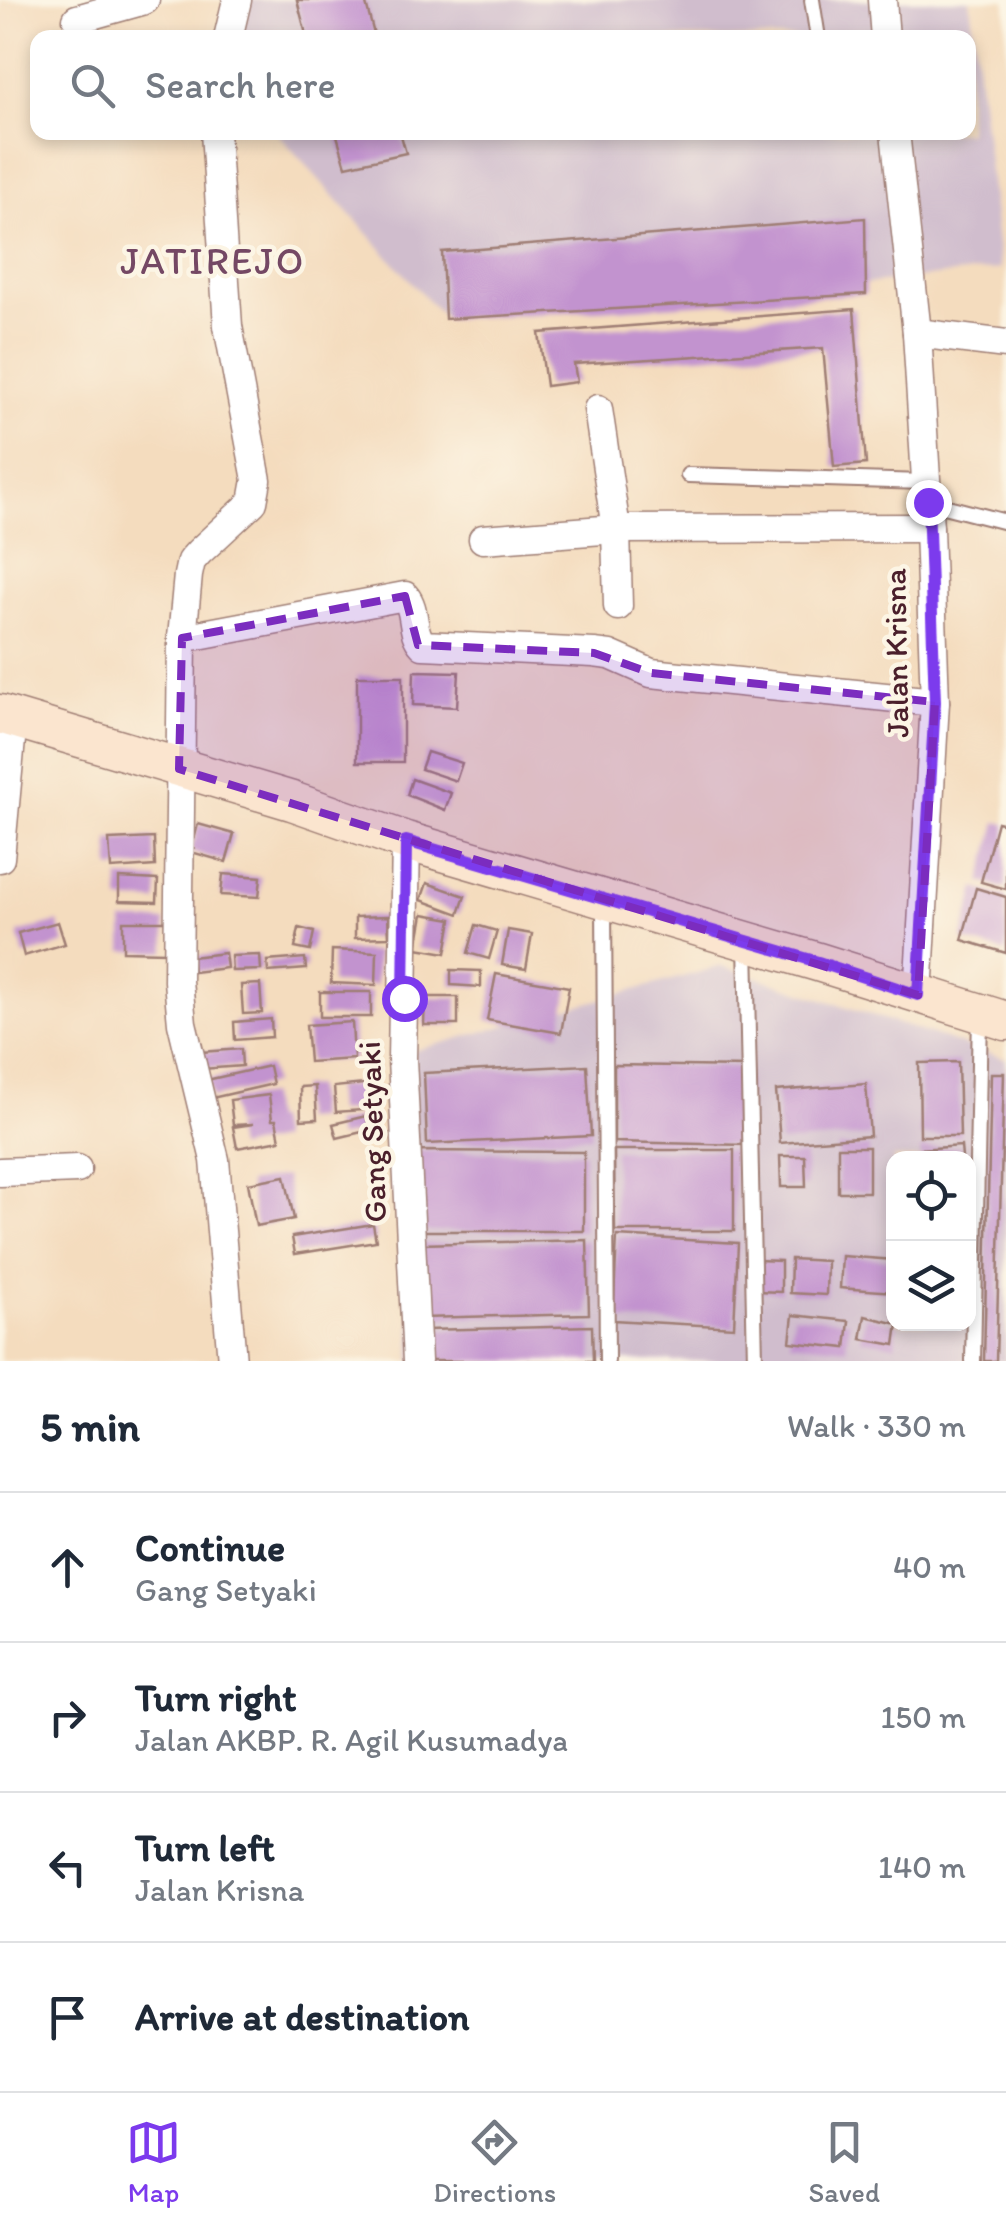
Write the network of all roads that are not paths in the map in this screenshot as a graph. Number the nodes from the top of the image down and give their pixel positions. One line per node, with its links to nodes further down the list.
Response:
1 (145, 0): 5 (street)
2 (236, 0): 6 (street)
3 (812, 0): 7 (lane)
4 (882, 0): 8 (street)
5 (77, 19)
6 (230, 30)
7 (817, 30)
8 (885, 30)
9 (216, 140): 20 (street)
10 (896, 140): 11 (street, Jalan Krisna)
11 (917, 333): 12 (street); 15 (street, Jalan Krisna)
12 (1006, 344)
13 (598, 409): 17 (street)
14 (688, 475): 15 (lane)
15 (927, 504): 16 (lane); 17 (street); 21 (street, Jalan Krisna)
16 (1006, 522)
17 (616, 530): 18 (street); 19 (street)
18 (483, 539)
19 (618, 606)
20 (182, 638): 21 (street); 23 (street)
21 (935, 702): 28 (street, Jalan Krisna)
22 (6, 716): 23 (main road); 25 (street)
23 (180, 768): 24 (main road); 32 (street)
24 (406, 841): 26 (main road); 33 (street, Gang Setyaki)
25 (0, 858)
26 (604, 900): 27 (main road); 34 (lane)
27 (746, 941): 28 (main road); 35 (lane)
28 (918, 995): 29 (main road)
29 (993, 1017): 36 (lane)
30 (76, 1169): 31 (street)
31 (0, 1172)
32 (232, 1361)
33 (417, 1361)
34 (608, 1361)
35 (755, 1361)
36 (973, 1361)

